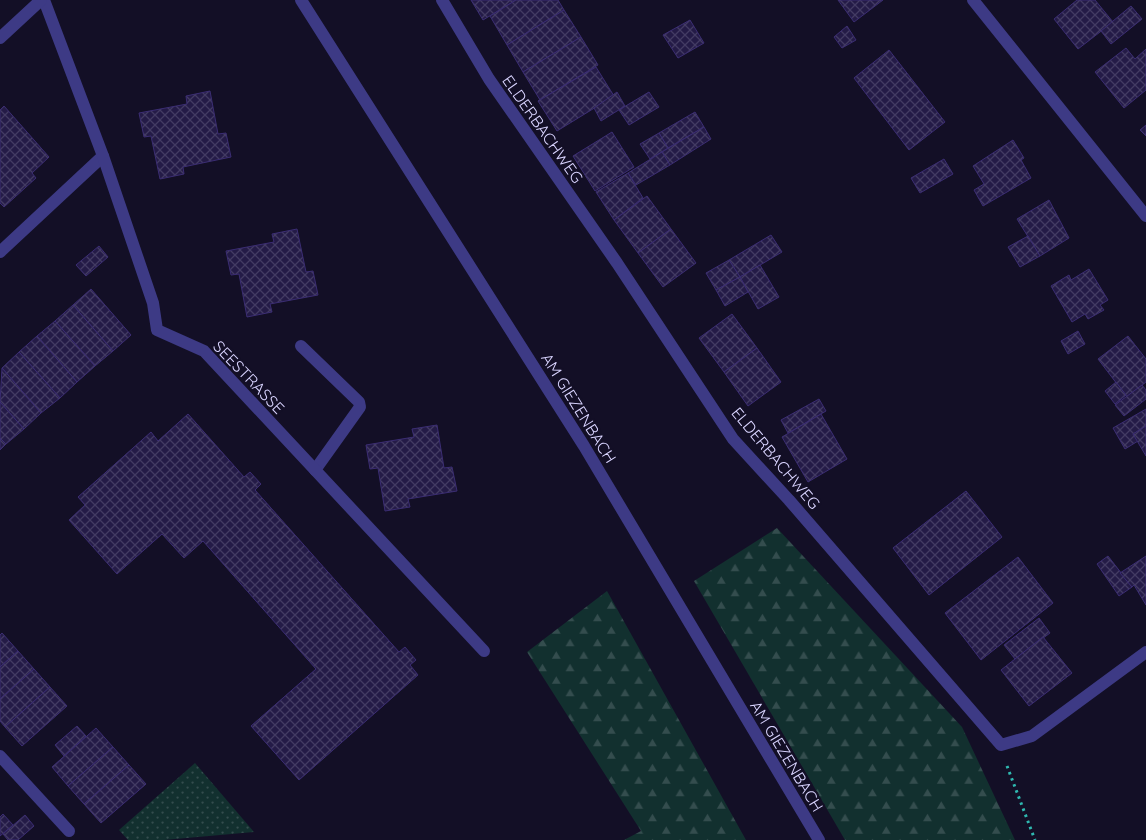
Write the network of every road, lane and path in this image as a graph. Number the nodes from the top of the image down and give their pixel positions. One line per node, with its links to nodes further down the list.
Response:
1 (42, 0): 5 (street, SEESTRASSE); 6 (street, SEESTRASSE)
2 (302, 0): 16 (street, AM GIEZENBACH)
3 (442, 0): 13 (street, ELDERBACHWEG)
4 (973, 0): 7 (street)
5 (0, 38)
6 (103, 156): 8 (street); 10 (street, SEESTRASSE)
7 (1146, 216)
8 (0, 252)
9 (301, 346): 10 (street)
10 (315, 470): 11 (street, SEESTRASSE)
11 (484, 651)
12 (1146, 652): 13 (street)
13 (1001, 745): 17 (path)
14 (0, 756): 15 (street)
15 (69, 831)
16 (819, 840)
17 (1035, 840)

